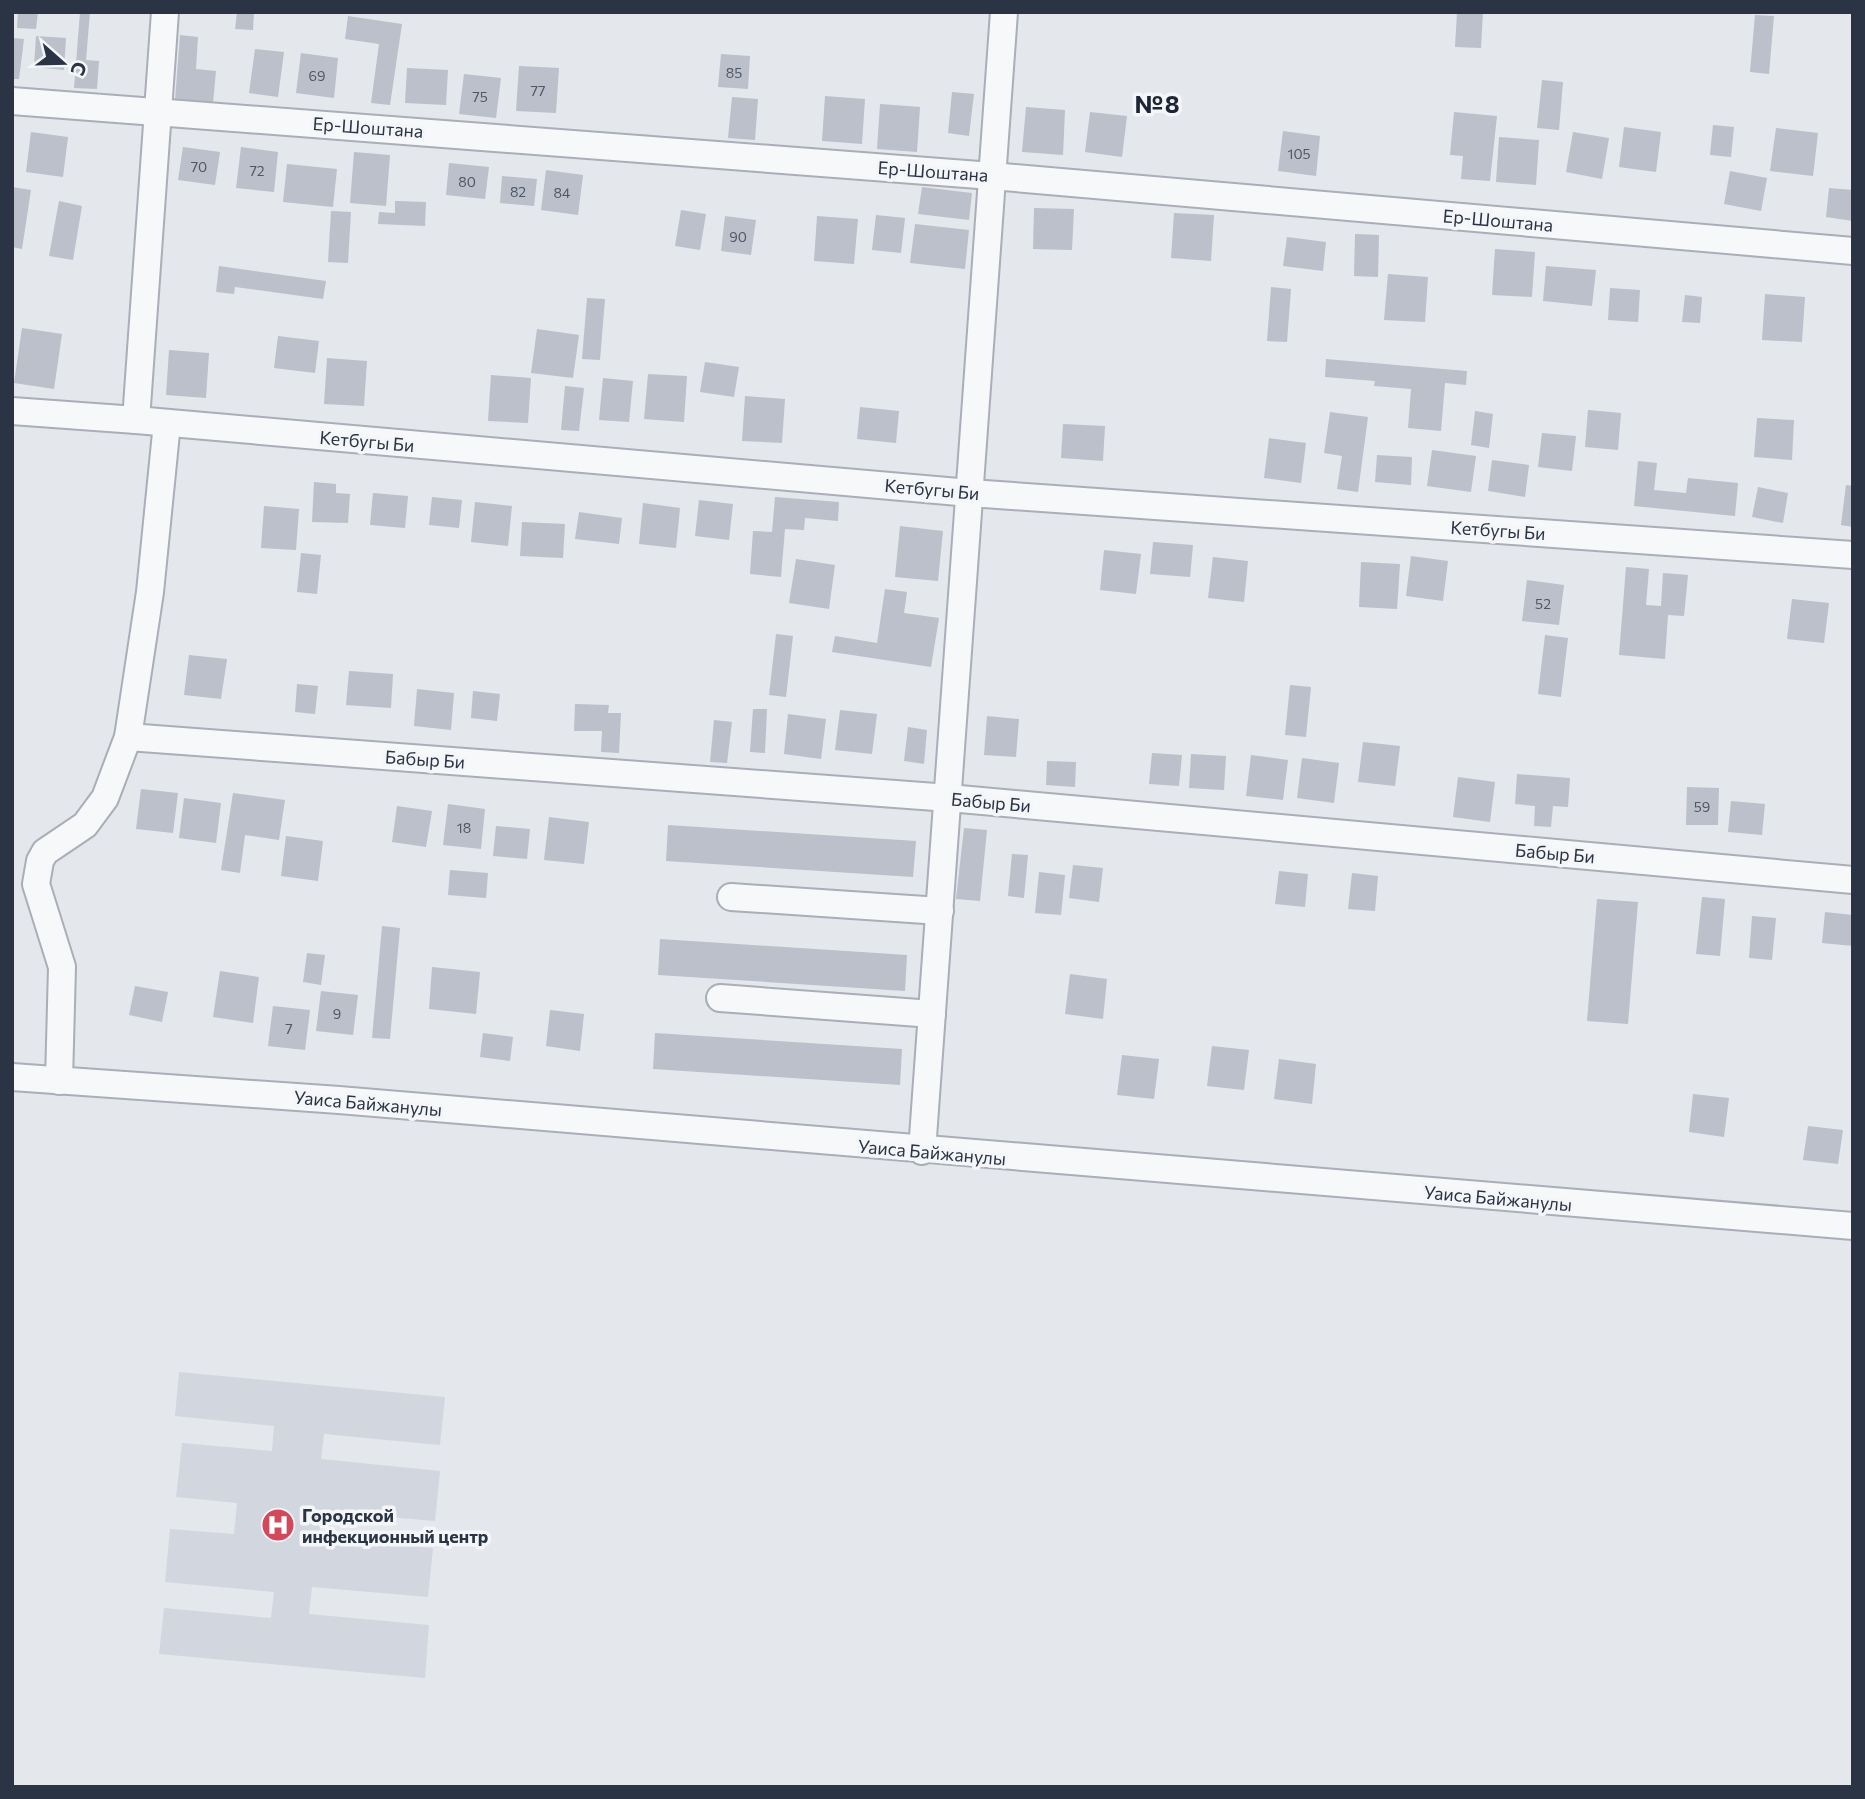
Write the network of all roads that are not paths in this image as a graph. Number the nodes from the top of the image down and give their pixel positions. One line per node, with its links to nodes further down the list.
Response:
1 (165, 12): 4 (street)
2 (1004, 12): 5 (street)
3 (12, 101): 4 (street, Ер-Шоштана)
4 (158, 111): 5 (street, Ер-Шоштана); 8 (street)
5 (992, 176): 6 (street, Ер-Шоштана); 10 (street)
6 (1853, 251)
7 (12, 411): 8 (street, Кетбугы Би)
8 (136, 419): 9 (street, Кетбугы Би)
9 (167, 424): 10 (street, Кетбугы Би); 12 (street)
10 (970, 493): 11 (street, Кетбугы Би); 13 (street)
11 (1853, 555)
12 (128, 737): 13 (street, Бабыр Би); 20 (street)
13 (948, 798): 14 (street, Бабыр Би); 16 (street)
14 (1853, 880)
15 (731, 897): 16 (street)
16 (940, 911): 18 (street)
17 (720, 998): 18 (street)
18 (932, 1014): 21 (street)
19 (12, 1077): 20 (street, Уаиса Байжанулы)
20 (59, 1081): 21 (street, Уаиса Байжанулы)
21 (922, 1151): 22 (street, Уаиса Байжанулы)
22 (1853, 1226)

